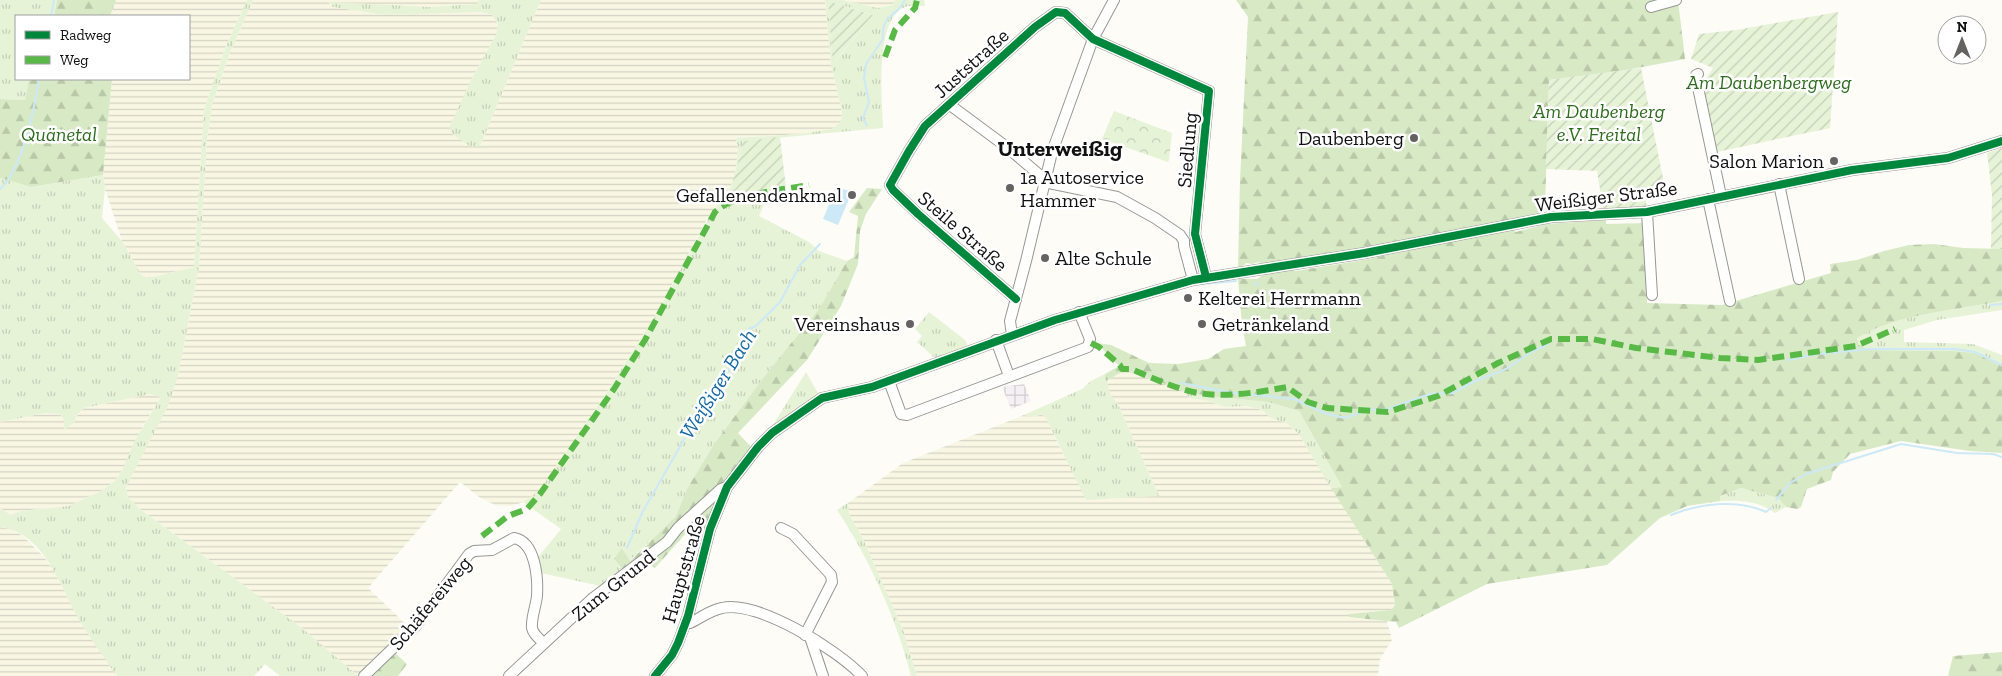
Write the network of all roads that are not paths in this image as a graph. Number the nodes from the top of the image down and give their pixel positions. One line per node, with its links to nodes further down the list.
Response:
1 (1114, 0): 4 (street)
2 (1676, 0): 3 (street)
3 (1651, 7)
4 (1093, 38): 6 (street, Juststraße); 8 (street); 14 (street, Siedlung)
5 (1698, 74): 11 (street)
6 (950, 105): 8 (street); 10 (street, Juststraße)
7 (2002, 141): 9 (street, Weißiger Straße)
8 (1045, 179): 15 (street); 21 (street)
9 (1779, 184): 11 (street, Weißiger Straße); 18 (street)
10 (890, 185): 21 (street, Steile Straße)
11 (1721, 196): 12 (street, Weißiger Straße)
12 (1708, 199): 13 (street, Weißiger Straße); 22 (street, Weißiger Straße)
13 (1647, 212): 16 (street, Weißiger Straße); 20 (street, Weißiger Straße)
14 (1196, 239): 15 (street); 17 (street, Siedlung)
15 (1184, 241): 19 (street)
16 (1241, 272): 17 (street, Hauptstraße)
17 (1206, 277): 19 (street, Hauptstraße)
18 (1799, 279)
19 (1192, 280): 23 (street, Hauptstraße)
20 (1652, 295)
21 (1016, 299): 24 (street)
22 (1730, 301)
23 (1079, 312): 24 (street, Hauptstraße); 26 (street)
24 (1012, 335): 25 (street, Hauptstraße)
25 (996, 340): 26 (street); 27 (street, Hauptstraße)
26 (1008, 376): 27 (street)
27 (889, 381): 28 (street, Hauptstraße)
28 (727, 486): 30 (street, Hauptstraße); 32 (street, Zum Grund)
29 (781, 528): 31 (street)
30 (686, 621): 31 (street); 35 (street, Hauptstraße)
31 (807, 636): 36 (street); 37 (street)
32 (544, 644): 33 (street, Schäfereiweg); 34 (street, Zum Grund)
33 (364, 676)
34 (509, 676)
35 (655, 676)
36 (823, 676)
37 (862, 676)

